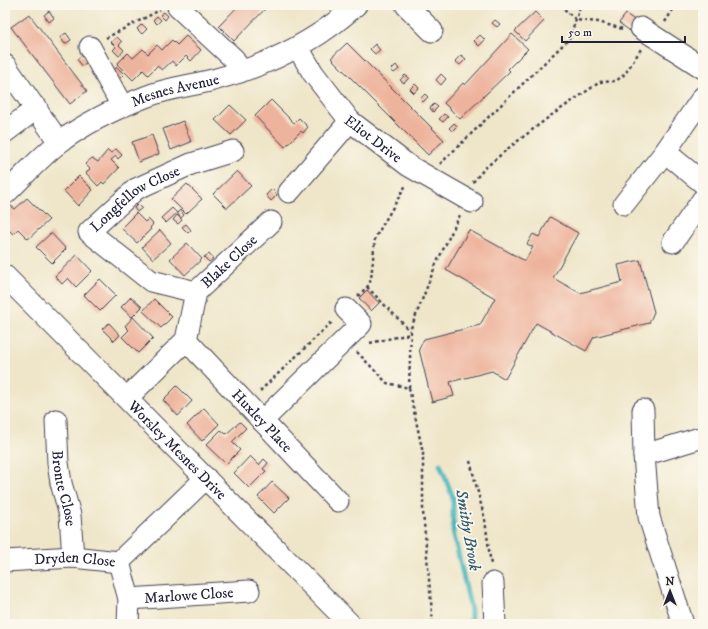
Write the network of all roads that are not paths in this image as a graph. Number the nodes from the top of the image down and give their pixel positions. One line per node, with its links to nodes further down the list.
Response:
1 (356, 5): 7 (street, Mesnes Avenue)
2 (406, 5): 4 (street)
3 (171, 8): 10 (street)
4 (432, 31)
5 (648, 33): 9 (street)
6 (90, 47): 12 (street)
7 (298, 48): 10 (street, Mesnes Avenue); 14 (street, Eliot Drive)
8 (5, 65): 13 (street)
9 (703, 68)
10 (240, 72): 12 (street, Mesnes Avenue)
11 (703, 97): 18 (street)
12 (122, 106): 16 (street, Mesnes Avenue)
13 (36, 108): 15 (street); 16 (street)
14 (350, 121): 20 (street); 22 (street, Eliot Drive)
15 (5, 132)
16 (59, 142): 21 (street, Mesnes Avenue)
17 (233, 151): 28 (street, Longfellow Close)
18 (664, 152): 19 (street); 24 (street)
19 (703, 183)
20 (288, 192)
21 (5, 194)
22 (467, 199)
23 (703, 199): 26 (street)
24 (624, 204)
25 (271, 222): 28 (street, Blake Close)
26 (673, 242)
27 (5, 276): 31 (street, Worsley Mesnes Drive)
28 (196, 292): 30 (street, Blake Close)
29 (346, 309): 34 (street)
30 (186, 340): 31 (street); 34 (street, Huxley Place)
31 (126, 398): 37 (street, Worsley Mesnes Drive)
32 (643, 410): 36 (street)
33 (56, 420): 39 (street, Bronte Close)
34 (262, 421): 38 (street, Huxley Place)
35 (703, 437): 36 (street)
36 (644, 455): 48 (street)
37 (206, 478): 41 (street, Dryden Close); 46 (street, Worsley Mesnes Drive)
38 (338, 501)
39 (73, 557): 40 (street, Dryden Close); 41 (street, Dryden Close)
40 (5, 561)
41 (120, 562): 44 (street)
42 (493, 583): 47 (street)
43 (249, 591): 44 (street, Marlowe Close)
44 (129, 599): 45 (street)
45 (128, 624)
46 (350, 624)
47 (494, 624)
48 (683, 624)

